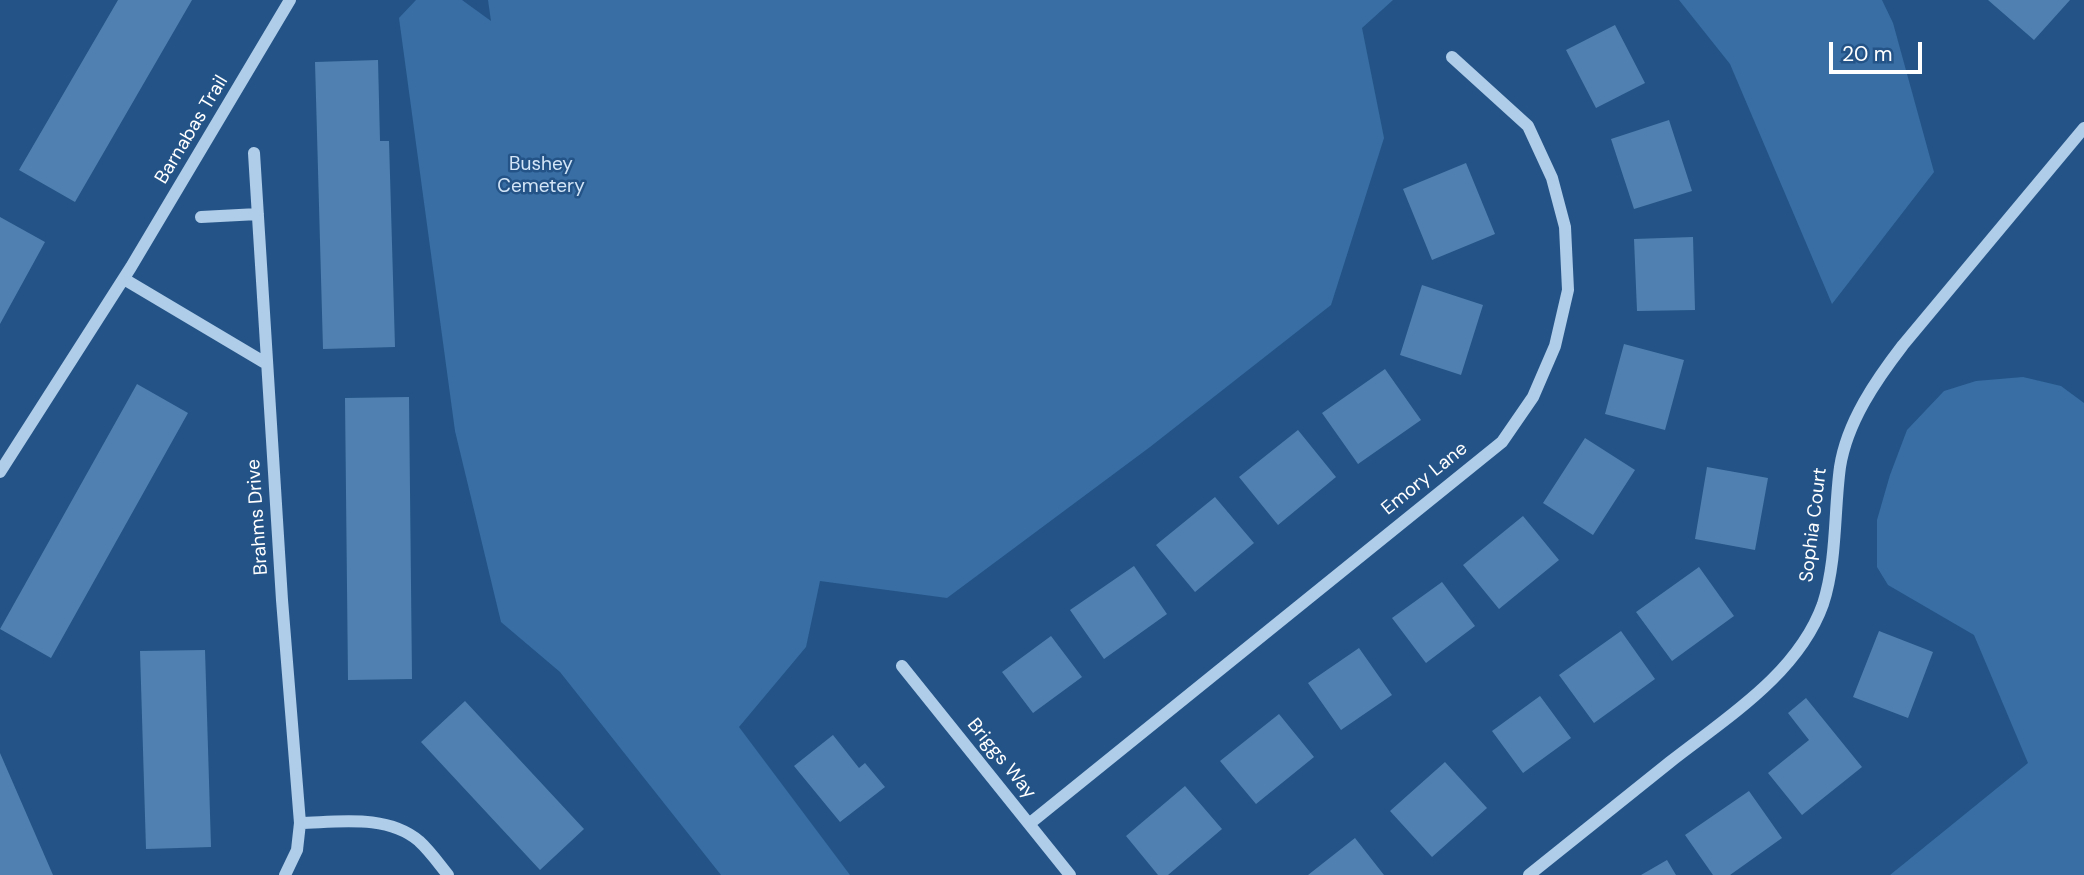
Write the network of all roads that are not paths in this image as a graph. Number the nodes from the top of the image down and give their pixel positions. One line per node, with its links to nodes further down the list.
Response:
1 (290, 0): 7 (street, Barnabas Trail)
2 (1452, 57): 12 (street, Emory Lane)
3 (2084, 128): 16 (street, Sophia Court)
4 (254, 153): 5 (street, Brahms Drive)
5 (258, 214): 6 (street); 8 (street, Brahms Drive)
6 (201, 217)
7 (124, 279): 8 (street); 9 (street, Barnabas Trail)
8 (267, 364): 11 (street, Brahms Drive)
9 (0, 472)
10 (902, 666): 12 (street, Briggs Way)
11 (300, 823): 13 (street, Brahms Drive); 14 (street)
12 (1029, 824): 15 (street, Briggs Way)
13 (285, 875)
14 (448, 875)
15 (1070, 875)
16 (1528, 875)

